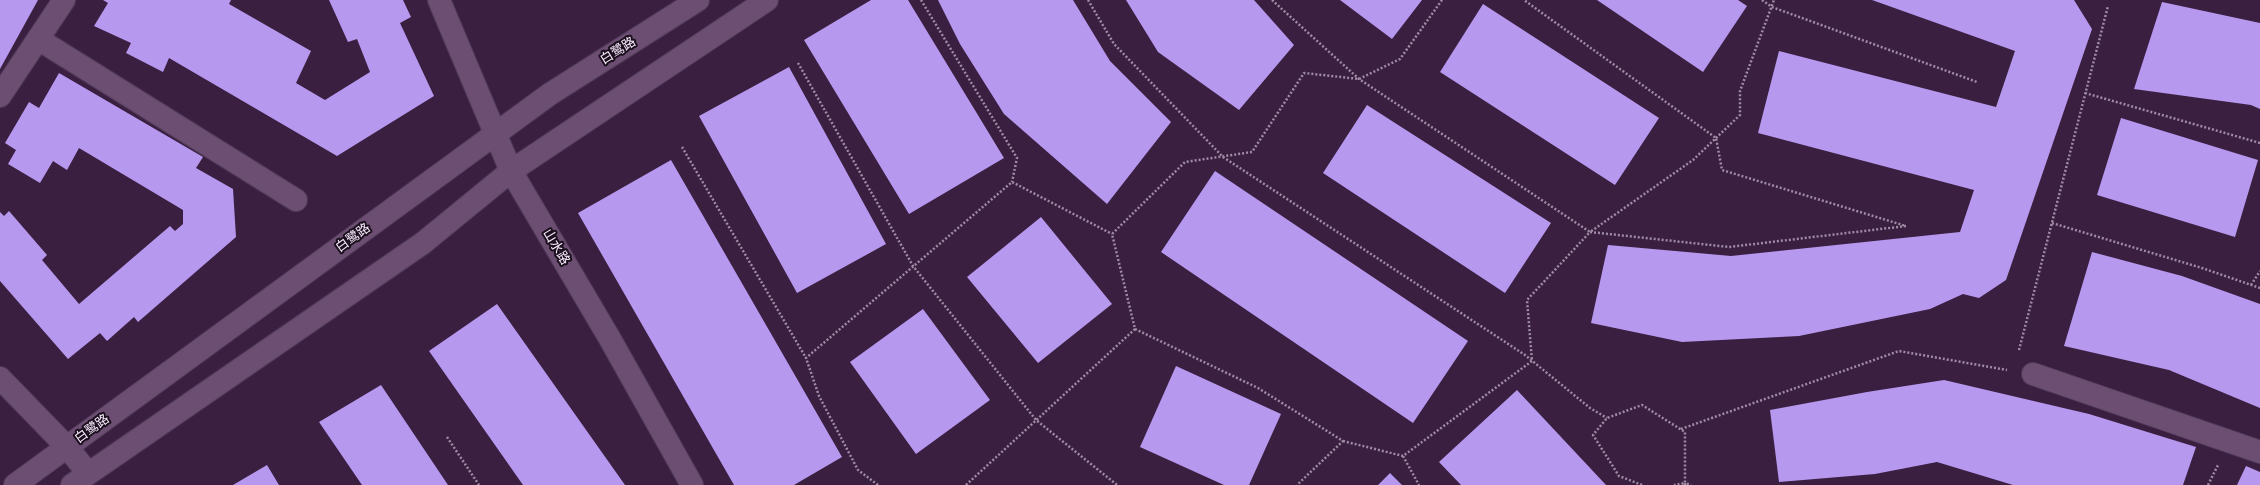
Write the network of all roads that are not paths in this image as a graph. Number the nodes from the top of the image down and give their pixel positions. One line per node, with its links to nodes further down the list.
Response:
1 (64, 0): 5 (street)
2 (439, 0): 7 (street, 山水路)
3 (698, 0): 7 (street, 白鹭路)
4 (767, 0): 8 (street)
5 (38, 39): 6 (street); 9 (street)
6 (0, 96)
7 (494, 136): 8 (street, 山水路); 12 (street, 白鹭路)
8 (510, 171): 14 (street); 16 (street, 山水路)
9 (296, 200)
10 (2023, 372): 13 (street)
11 (0, 378): 12 (street)
12 (67, 447): 14 (street); 15 (street, 白鹭路)
13 (2260, 452)
14 (80, 479)
15 (15, 485)
16 (692, 485)

